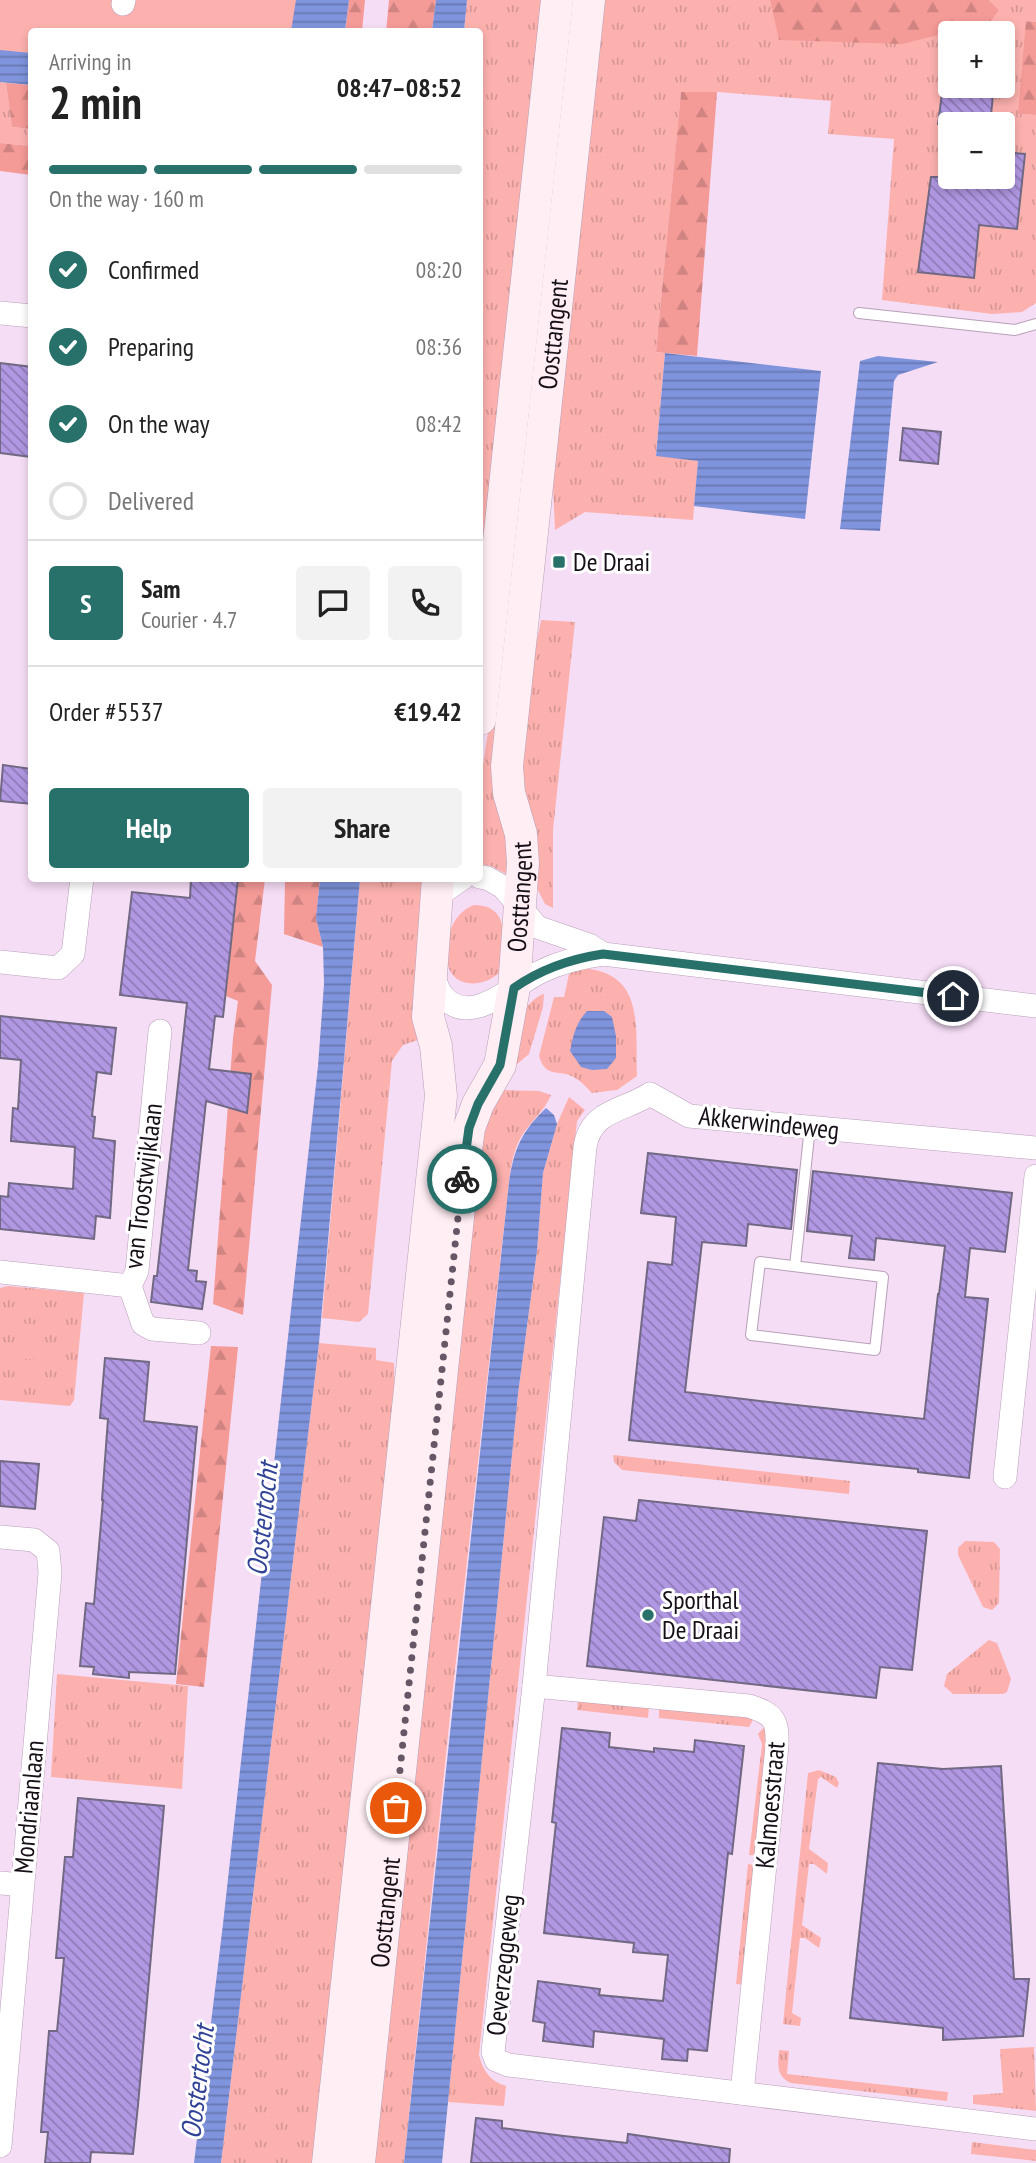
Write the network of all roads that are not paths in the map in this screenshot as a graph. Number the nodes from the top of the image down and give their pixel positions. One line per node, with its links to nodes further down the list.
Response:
1 (556, 0): 7 (main road, Oosttangent)
2 (589, 0): 11 (main road, Oosttangent)
3 (0, 313): 5 (street)
4 (859, 313): 6 (lane)
5 (28, 316)
6 (1036, 324)
7 (483, 691)
8 (483, 877): 11 (street)
9 (82, 882): 13 (street)
10 (438, 887): 14 (main road, Oosttangent)
11 (520, 910): 12 (street); 15 (main road, Oosttangent)
12 (603, 954): 15 (street); 16 (street)
13 (0, 962)
14 (431, 968): 15 (street); 33 (main road, Oosttangent)
15 (514, 988): 34 (main road, Oosttangent)
16 (1036, 1006)
17 (160, 1031): 23 (street, van Troostwijklaan)
18 (810, 1128): 19 (street, Akkerwindeweg); 21 (lane); 25 (street, Akkerwindeweg)
19 (1036, 1149)
20 (1036, 1176): 26 (street)
21 (795, 1266): 21 (lane)
22 (0, 1272): 23 (street)
23 (130, 1286): 24 (street, van Troostwijklaan)
24 (199, 1332)
25 (557, 1452): 28 (street, Oeverzeggeweg)
26 (1005, 1477)
27 (0, 1537): 29 (street, Mondriaanlaan)
28 (534, 1686): 30 (street, Kalmoesstraat); 30 (street, Oeverzeggeweg)
29 (11, 1884): 32 (street, Mondriaanlaan)
30 (742, 2093): 31 (street, Oeverzeggeweg)
31 (1036, 2129)
32 (0, 2146)
33 (328, 2163)
34 (359, 2163)

